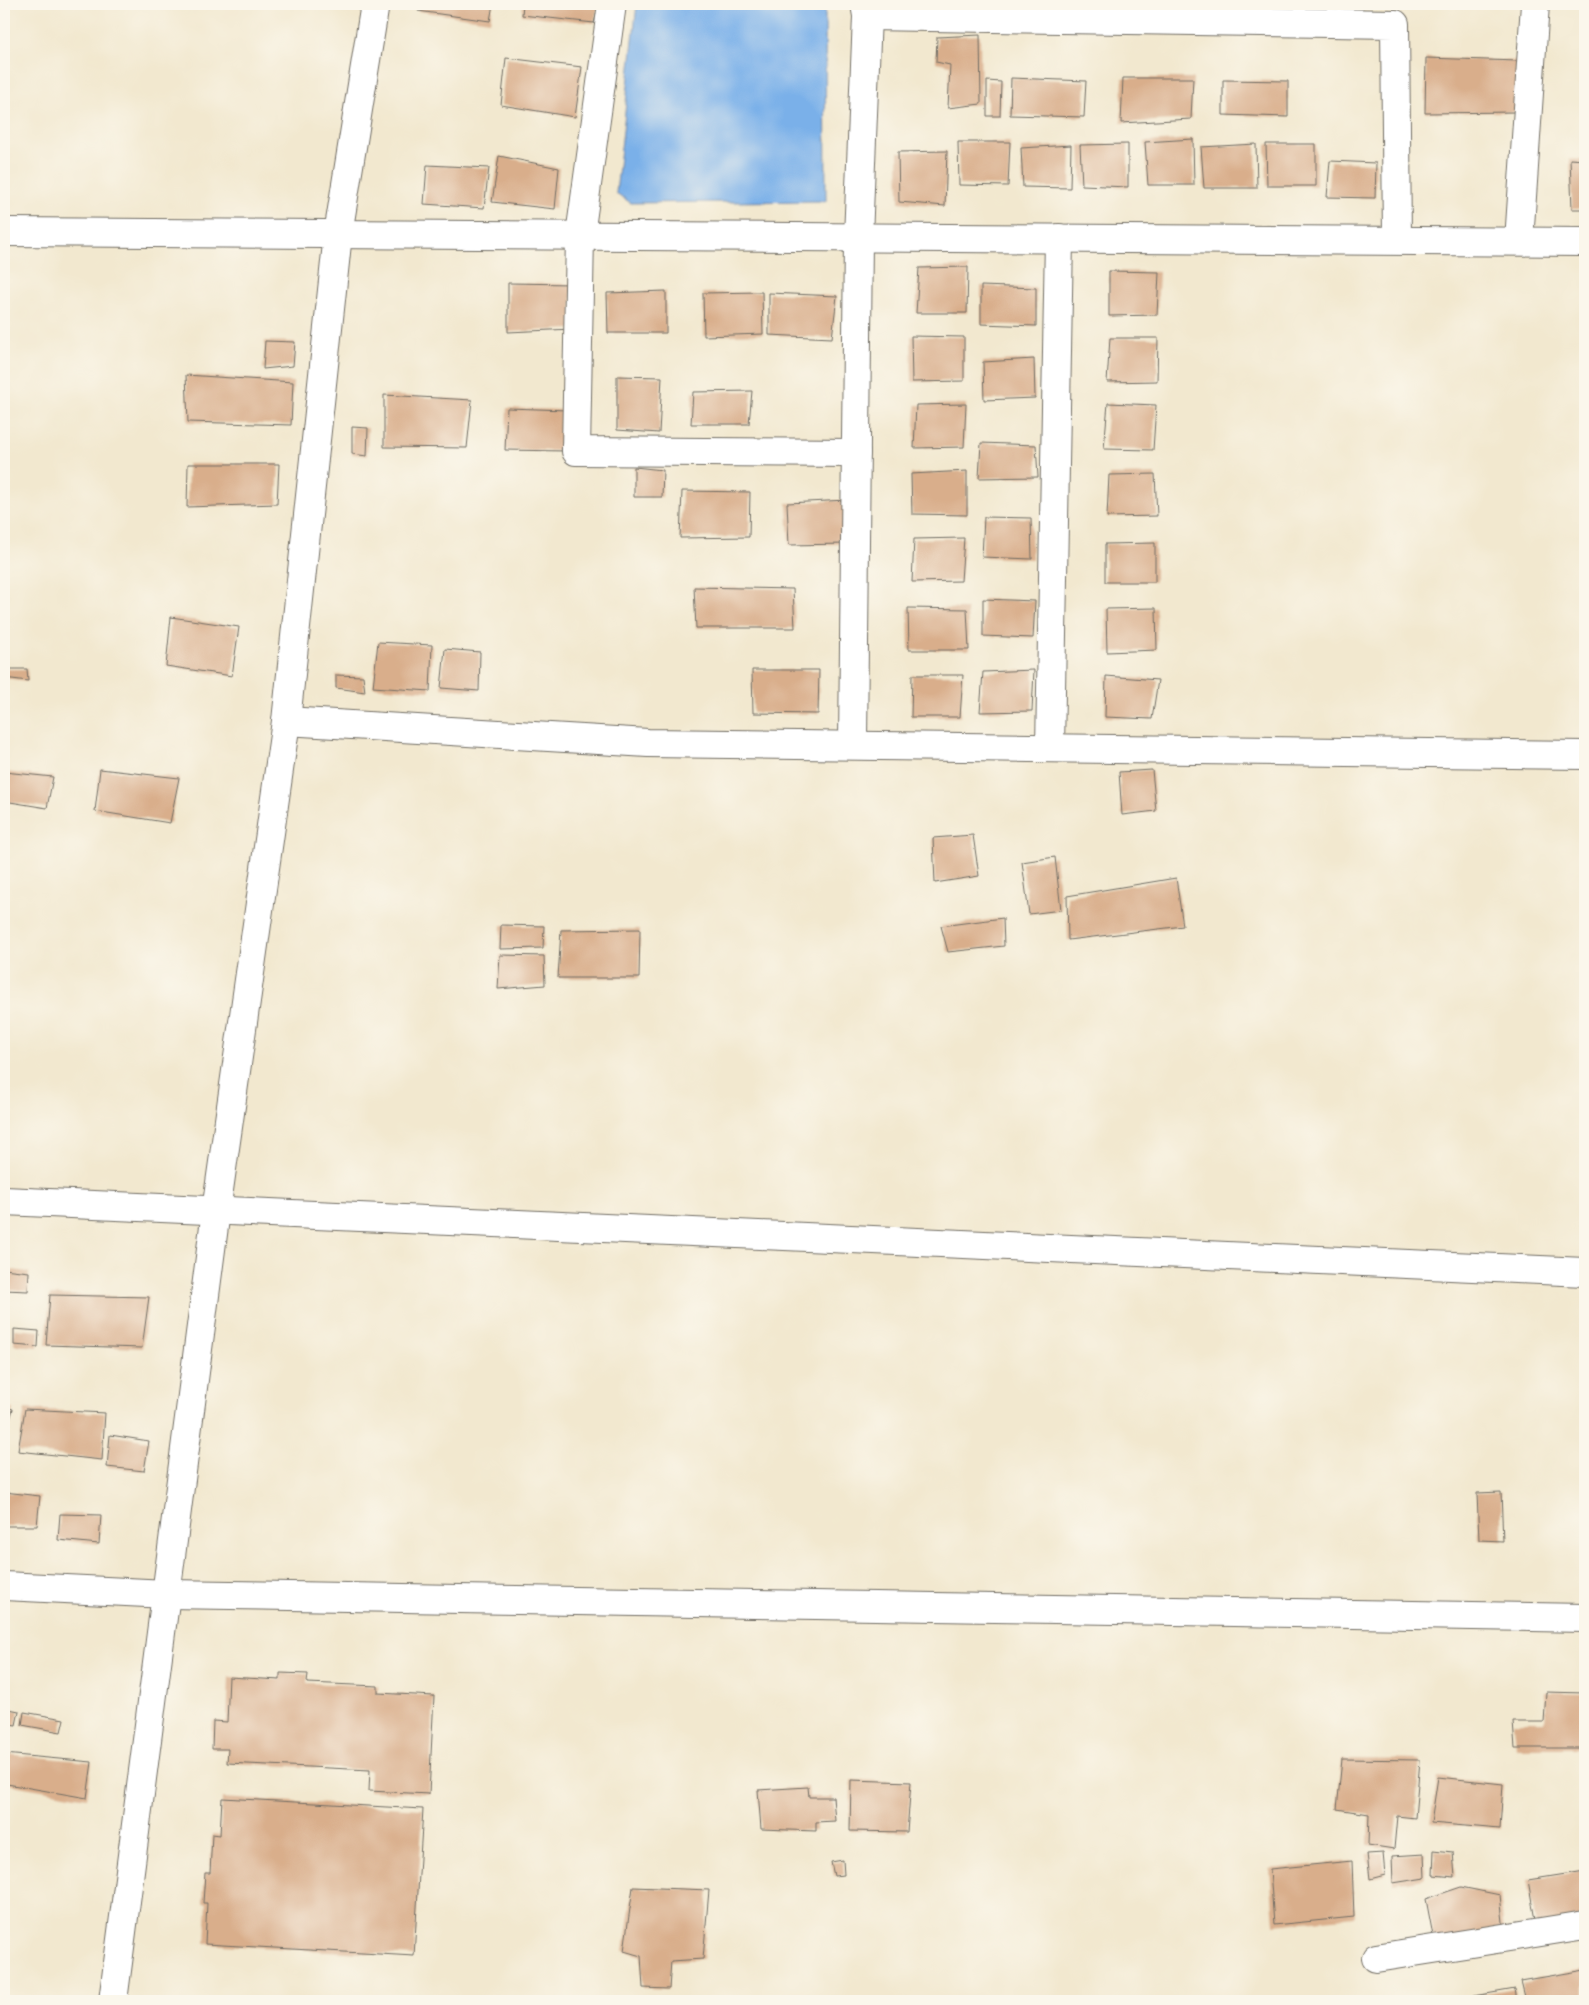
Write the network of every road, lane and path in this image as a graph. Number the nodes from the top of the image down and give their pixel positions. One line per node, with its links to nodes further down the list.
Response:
1 (375, 4): 6 (street)
2 (612, 4): 7 (street)
3 (1535, 4): 11 (street)
4 (866, 10): 8 (street); 10 (street)
5 (4, 232): 6 (street)
6 (338, 234): 7 (street); 14 (street)
7 (580, 235): 8 (street); 13 (street)
8 (858, 237): 9 (street); 13 (street)
9 (1059, 238): 10 (street); 16 (street)
10 (1397, 240): 11 (street)
11 (1519, 241): 12 (street)
12 (1585, 242)
13 (856, 453): 15 (street)
14 (286, 721): 15 (street); 19 (street)
15 (853, 745): 16 (street)
16 (1050, 748): 17 (street)
17 (1585, 755)
18 (4, 1201): 19 (street)
19 (216, 1210): 20 (street); 22 (street)
20 (1585, 1272)
21 (4, 1586): 22 (street)
22 (167, 1594): 23 (street); 26 (street)
23 (1585, 1618)
24 (1585, 1925): 25 (street)
25 (1376, 1958)
26 (113, 2001)

